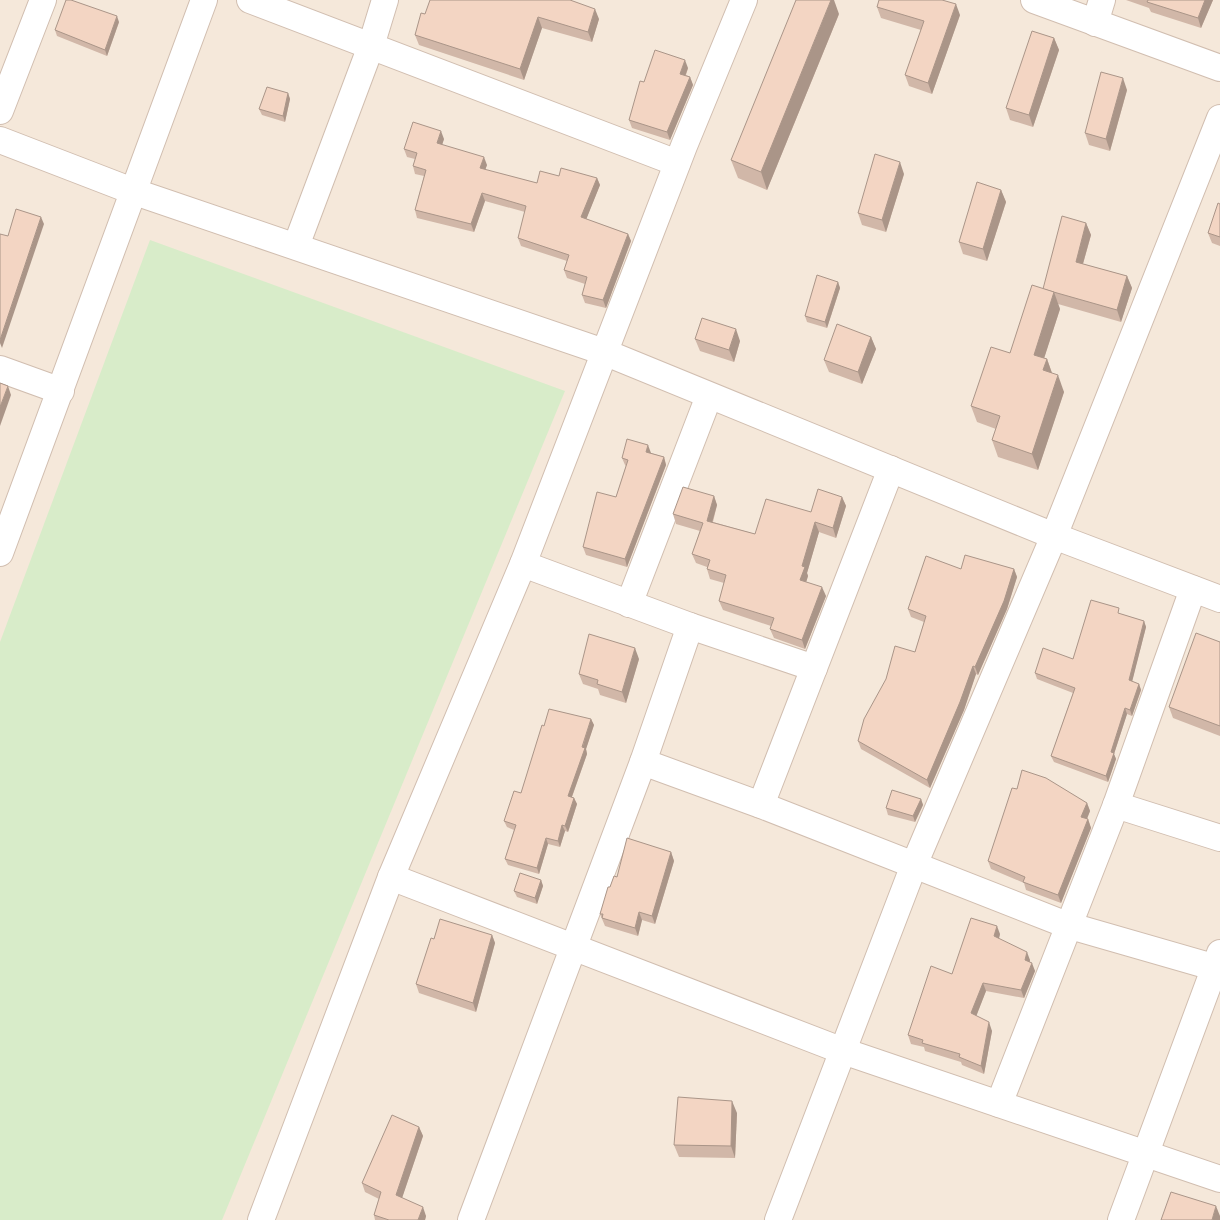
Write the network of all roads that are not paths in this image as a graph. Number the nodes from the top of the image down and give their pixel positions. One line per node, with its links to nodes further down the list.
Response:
1 (43, 0): 10 (street)
2 (204, 0): 14 (street)
3 (250, 0): 8 (street)
4 (385, 0): 8 (street)
5 (744, 0): 13 (street)
6 (1034, 0): 7 (street)
7 (1099, 11): 9 (street)
8 (372, 46): 13 (street); 15 (street)
9 (1220, 68)
10 (0, 111)
11 (1220, 118): 21 (street)
12 (0, 140): 14 (street)
13 (677, 164): 16 (street)
14 (135, 192): 15 (street); 18 (street)
15 (296, 246): 16 (street)
16 (604, 352): 19 (street); 23 (street)
17 (0, 369): 18 (street)
18 (61, 391): 22 (street)
19 (709, 396): 20 (street); 26 (street)
20 (891, 469): 21 (street); 28 (street)
21 (1054, 536): 24 (street); 33 (street)
22 (0, 553)
23 (523, 564): 26 (street); 34 (street)
24 (1193, 589): 25 (street); 31 (street)
25 (1220, 599)
26 (629, 604): 27 (street)
27 (690, 626): 28 (street); 29 (street)
28 (814, 668): 30 (street)
29 (643, 762): 30 (street); 36 (street)
30 (761, 805): 33 (street)
31 (1116, 805): 32 (street); 35 (street)
32 (1220, 838)
33 (914, 865): 35 (street); 38 (street)
34 (390, 877): 36 (street); 42 (street)
35 (1068, 924): 37 (street); 39 (street)
36 (573, 948): 38 (street); 43 (street)
37 (1218, 963): 40 (street)
38 (843, 1051): 39 (street); 44 (street)
39 (999, 1104): 40 (street)
40 (1147, 1154): 41 (street); 45 (street)
41 (1220, 1179)
42 (262, 1220)
43 (471, 1220)
44 (778, 1220)
45 (1121, 1220)

